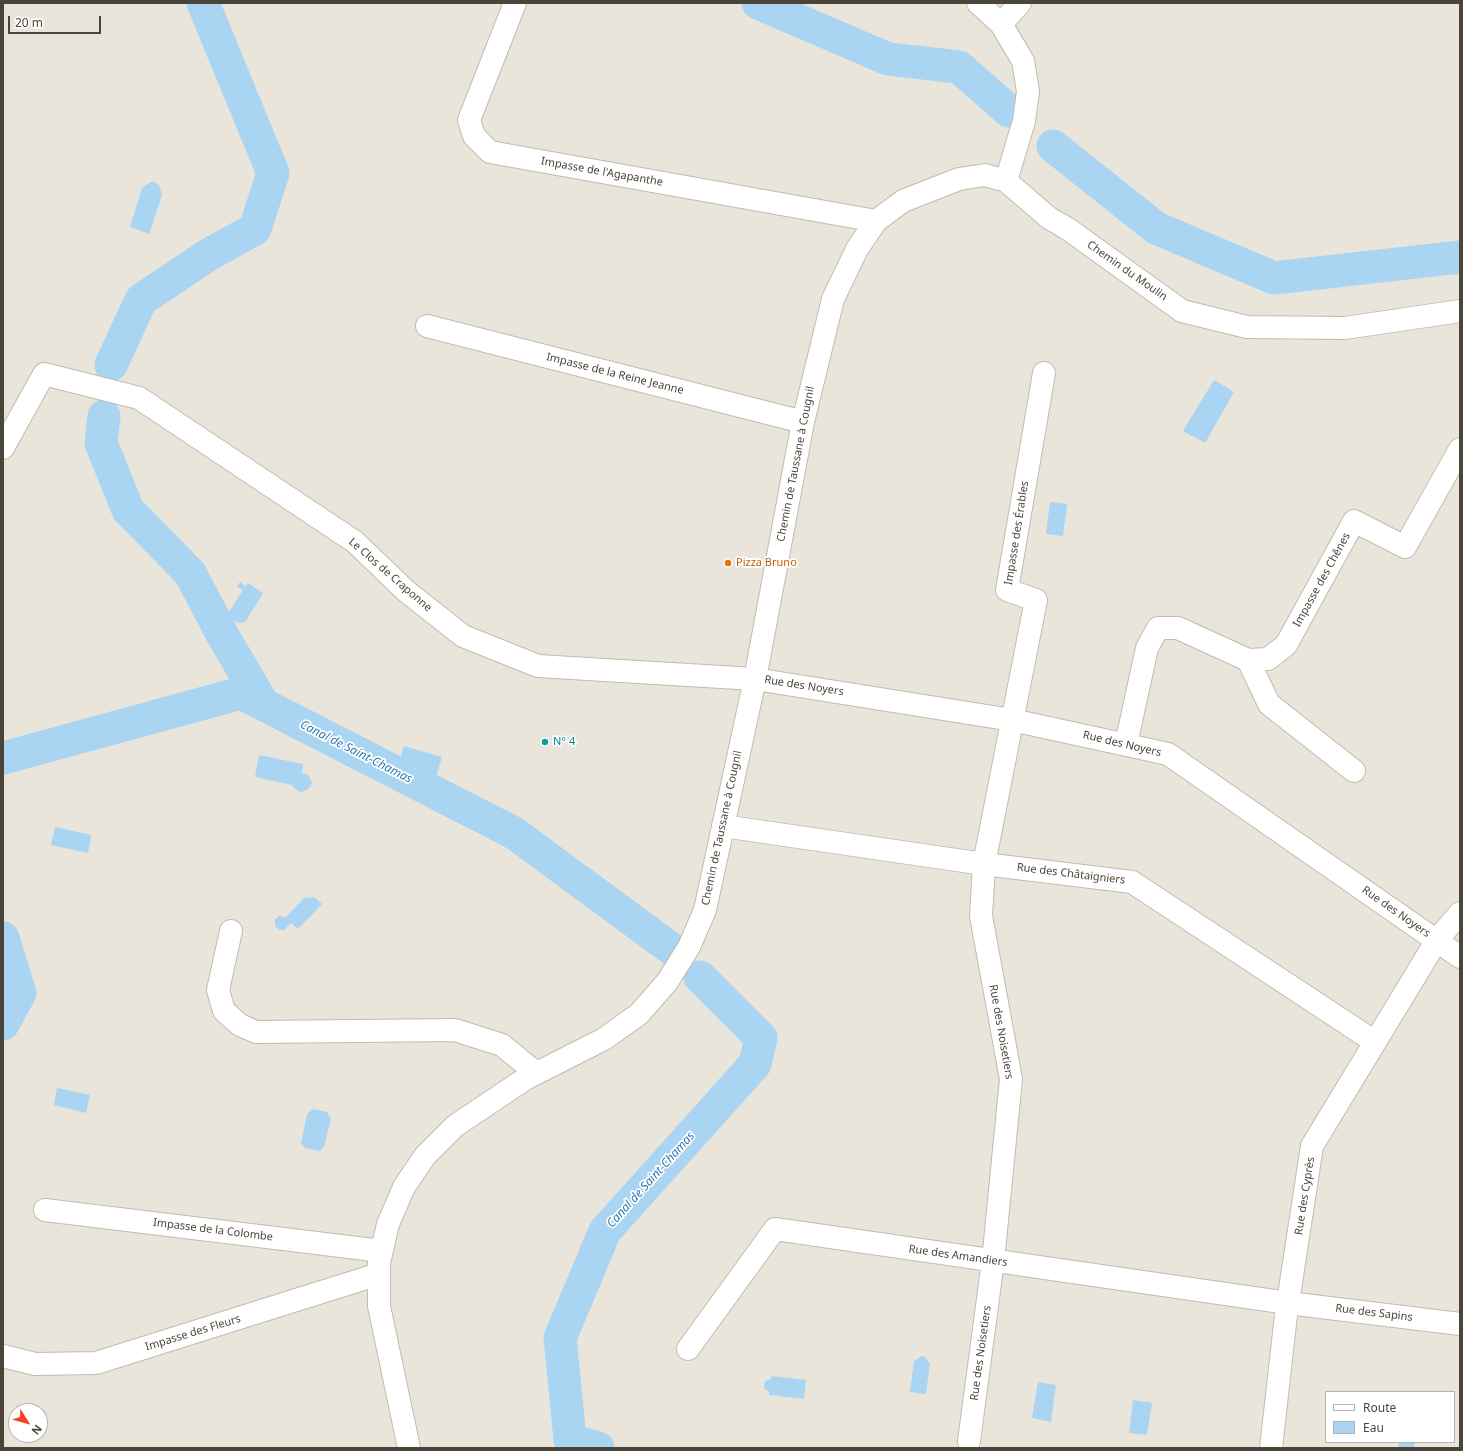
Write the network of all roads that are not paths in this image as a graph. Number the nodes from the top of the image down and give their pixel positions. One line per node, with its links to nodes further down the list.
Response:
1 (515, 3): 6 (street, Impasse de l'Agapanthe)
2 (978, 3): 4 (street)
3 (1020, 3): 4 (street)
4 (1001, 24): 5 (street)
5 (1006, 181): 6 (street, Chemin de Taussane à Cougnil); 7 (street, Chemin du Moulin)
6 (876, 220): 10 (street, Chemin de Taussane à Cougnil)
7 (1460, 311)
8 (427, 326): 10 (street, Impasse de la Reine Jeanne)
9 (1044, 373): 15 (street, Impasse des Érables)
10 (803, 422): 14 (street, Chemin de Taussane à Cougnil)
11 (3, 448): 14 (street, Le Clos de Craponne)
12 (1460, 449): 13 (street, Impasse des Chênes)
13 (1248, 660): 16 (street); 17 (street)
14 (755, 679): 15 (street, Rue des Noyers); 18 (street, Chemin de Taussane à Cougnil)
15 (1012, 720): 16 (street, Rue des Noyers); 19 (street, Rue des Noisetiers)
16 (1126, 744): 22 (street, Rue des Noyers)
17 (1354, 771)
18 (723, 826): 19 (street, Rue des Châtaigniers); 25 (street, Chemin de Taussane à Cougnil)
19 (984, 864): 24 (street, Rue des Châtaigniers); 28 (street, Rue des Noisetiers)
20 (1460, 913): 22 (street, Rue des Cyprès)
21 (231, 930): 25 (street)
22 (1437, 940): 23 (street, Rue des Noyers); 24 (street, Rue des Cyprès)
23 (1460, 957)
24 (1375, 1042): 30 (street, Rue des Cyprès)
25 (536, 1073): 27 (street, Chemin de Taussane à Cougnil)
26 (45, 1210): 27 (street, Impasse de la Colombe)
27 (382, 1251): 29 (street, Chemin de Taussane à Cougnil)
28 (993, 1260): 30 (street, Rue des Amandiers); 32 (street, Rue des Amandiers); 34 (street, Rue des Noisetiers)
29 (379, 1274): 33 (street, Impasse des Fleurs); 35 (street, Chemin de Taussane à Cougnil)
30 (1288, 1303): 31 (street, Rue des Sapins); 36 (street, Rue des Cyprès)
31 (1460, 1324)
32 (688, 1349)
33 (3, 1356)
34 (969, 1441)
35 (409, 1448)
36 (1272, 1448)

